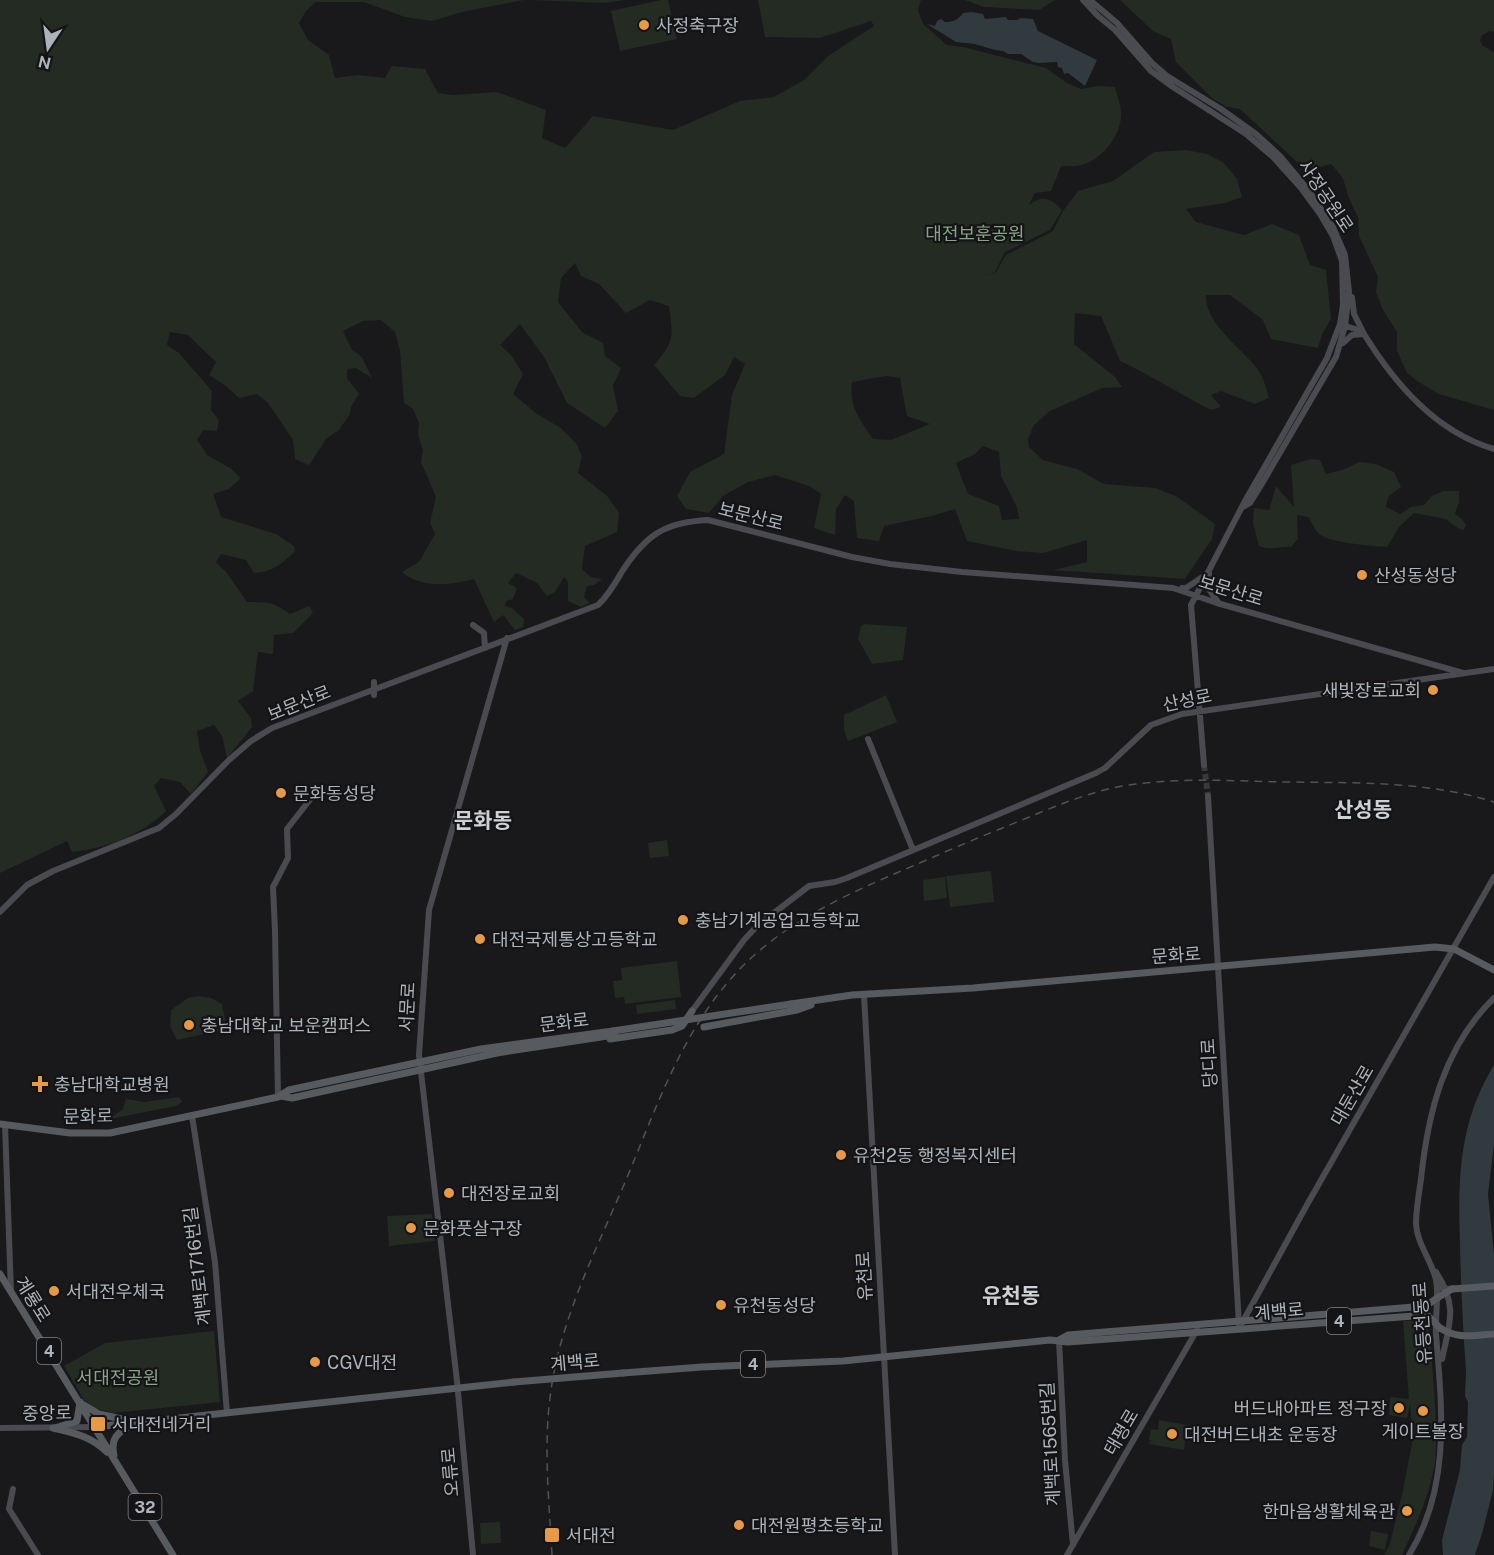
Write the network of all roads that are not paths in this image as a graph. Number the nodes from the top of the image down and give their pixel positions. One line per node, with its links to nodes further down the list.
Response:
1 (1083, 0): 4 (main road, 사정공원로)
2 (1090, 0): 3 (main road, 사정공원로)
3 (1349, 278): 4 (main road, 사정공원로); 5 (main road)
4 (1342, 325): 5 (main road); 6 (main road, 사정공원로); 8 (main road, 사정공원로)
5 (1364, 334): 6 (main road); 7 (main road)
6 (1336, 357): 8 (main road, 사정공원로)
7 (1494, 449)
8 (1242, 507): 9 (main road, 사정공원로)
9 (1209, 572): 10 (main road); 11 (main road, 사정공원로); 12 (main road)
10 (1173, 588): 11 (main road, 보문산로); 14 (main road, 보문산로)
11 (1195, 595): 12 (main road, 보문산로); 20 (main road)
12 (1221, 604): 17 (main road, 보문산로)
13 (473, 625): 15 (main road)
14 (507, 638): 15 (main road, 보문산로); 40 (main road, 서문로)
15 (485, 648): 27 (main road, 보문산로)
16 (1494, 669): 17 (main road, 보문산로)
17 (1463, 673): 20 (main road, 산성로)
18 (374, 682): 19 (main road, bridge)
19 (374, 695)
20 (1200, 711): 22 (main road); 25 (main road, 산성로)
21 (868, 739): 25 (main road)
22 (1204, 765)
23 (1208, 796): 29 (main road, 당디로)
24 (310, 798): 41 (main road)
25 (913, 850): 34 (main road, 산성로)
26 (1494, 878): 28 (main road, 대둔산로)
27 (0, 912)
28 (1454, 948): 29 (main road, 문화로); 30 (main road, 문화로); 52 (main road, 대둔산로)
29 (1218, 967): 31 (main road, 문화로); 52 (main road, 당디로)
30 (1494, 970)
31 (864, 995): 33 (main road, 문화로); 57 (main road, 유천로)
32 (1494, 998): 44 (main road, 유등천동로)
33 (809, 1003): 35 (main road); 36 (main road); 38 (main road, 문화로, bridge)
34 (692, 1011): 37 (main road); 39 (main road)
35 (710, 1017)
36 (704, 1027)
37 (600, 1033): 38 (main road, 문화로); 40 (main road, 문화로)
38 (614, 1033): 39 (main road, 문화로)
39 (592, 1039): 40 (main road, 문화로)
40 (420, 1066): 41 (main road, 문화로); 59 (main road, 서문로)
41 (280, 1096): 42 (main road, 문화로)
42 (192, 1116): 43 (main road, 문화로); 61 (main road, 계백로1716번길)
43 (3, 1124): 49 (main road)
44 (1431, 1265): 47 (main road, 유등천동로); 58 (main road)
45 (0, 1274): 49 (main road, 계룡로 / 4)
46 (1494, 1286): 48 (main road, 계백로 / 4)
47 (1437, 1288): 48 (main road, bridge); 50 (main road, 유등천동로)
48 (1452, 1289): 50 (main road, 계백로 / 4, bridge)
49 (11, 1293): 60 (main road, 계룡로 / 4)
50 (1437, 1298): 52 (main road, 계백로 / 4); 53 (main road, 유등천동로)
51 (1201, 1324): 52 (main road, 계백로 / 4); 54 (main road, 태평로); 56 (main road, 계백로 / 4)
52 (1240, 1324): 53 (main road, 계백로 / 4); 54 (main road, 계백로 / 4)
53 (1438, 1325): 55 (main road, 계백로 / 4, bridge); 58 (main road, 유등천동로)
54 (1196, 1333): 56 (main road, 계백로 / 4); 69 (main road, 태평로)
55 (1494, 1334)
56 (1059, 1340): 57 (main road, 계백로 / 4); 68 (main road, 계백로1565번길)
57 (884, 1356): 59 (main road, 계백로 / 4, bridge); 74 (main road, 유천로)
58 (1440, 1366): 76 (main road, 유등천동로)
59 (458, 1387): 61 (main road, 계백로 / 4); 73 (main road, 오류로)
60 (80, 1402): 62 (main road); 63 (main road, 계룡로); 65 (main road)
61 (226, 1413): 62 (main road, 계백로 / 4)
62 (138, 1423): 63 (main road, 계백로 / 4); 66 (main road)
63 (95, 1427): 65 (main road, 중앙로); 66 (main road, 계룡로 / 32)
64 (0, 1428): 65 (main road, 중앙로)
65 (53, 1428): 66 (main road)
66 (115, 1460): 72 (main road, 계룡로 / 32)
67 (13, 1489): 71 (main road)
68 (1070, 1518): 69 (main road); 70 (main road, 계백로1565번길)
69 (1088, 1520): 70 (main road, 태평로)
70 (1073, 1545): 75 (main road, 태평로)
71 (38, 1555)
72 (173, 1555)
73 (473, 1555)
74 (896, 1555)
75 (1067, 1555)
76 (1409, 1555)

